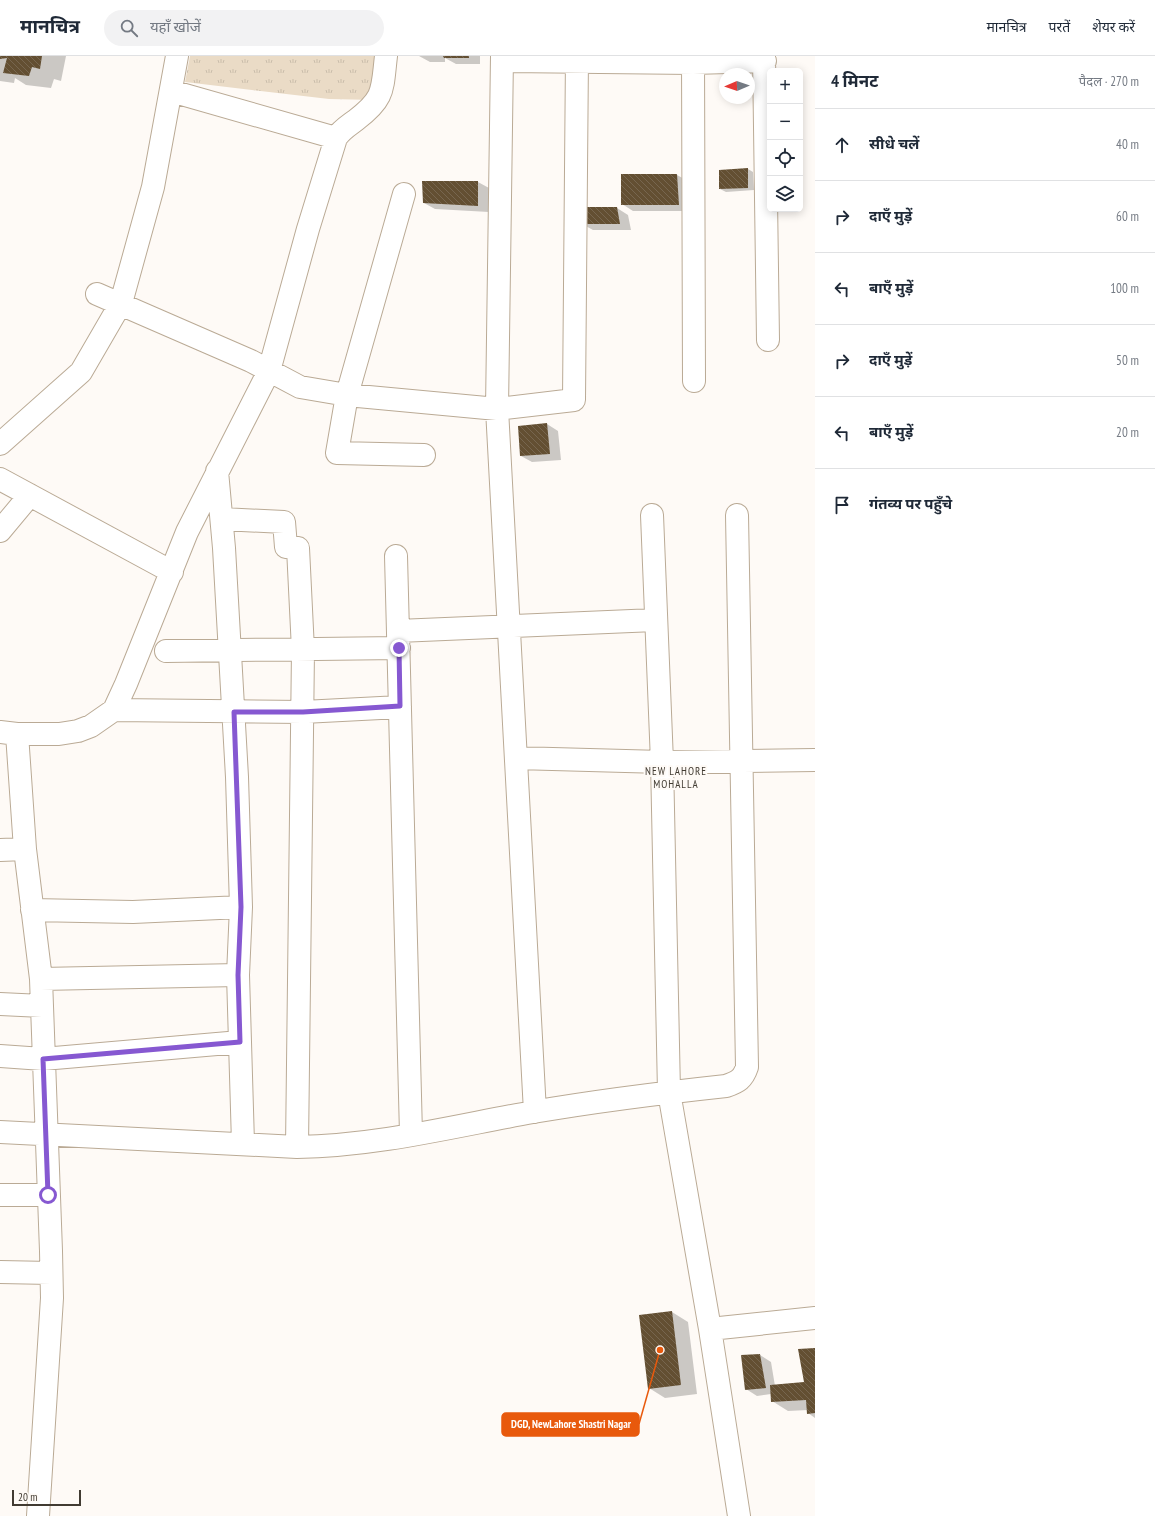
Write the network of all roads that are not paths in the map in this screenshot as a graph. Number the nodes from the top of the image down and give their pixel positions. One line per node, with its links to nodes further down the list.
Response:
1 (177, 56): 7 (street)
2 (386, 56): 8 (street)
3 (502, 58): 5 (street); 16 (street)
4 (764, 58): 6 (street); 12 (street)
5 (577, 59): 6 (street); 16 (street)
6 (693, 60): 14 (street)
7 (171, 91): 8 (street); 11 (street)
8 (336, 138): 13 (street)
9 (404, 194): 15 (street)
10 (97, 294): 11 (street)
11 (121, 303): 13 (street); 17 (street)
12 (768, 340)
13 (269, 371): 15 (street); 19 (street)
14 (694, 381)
15 (347, 396): 16 (street); 18 (street)
16 (497, 409): 29 (street)
17 (0, 444)
18 (424, 455)
19 (217, 471): 24 (street); 27 (street)
20 (0, 479): 21 (street)
21 (30, 495): 25 (street); 27 (street)
22 (652, 515): 28 (street)
23 (738, 515): 41 (street)
24 (222, 519): 31 (street); 32 (street)
25 (0, 531)
26 (396, 556): 30 (street)
27 (172, 572): 35 (street)
28 (655, 620): 29 (street); 42 (street)
29 (509, 627): 30 (street); 39 (street)
30 (398, 639): 32 (street); 34 (street)
31 (230, 650): 32 (street); 33 (street); 36 (street)
32 (304, 650): 37 (street)
33 (166, 651)
34 (400, 706): 37 (street); 58 (street)
35 (114, 710): 36 (street); 38 (street)
36 (234, 712): 37 (street); 45 (street)
37 (303, 712): 60 (street)
38 (9, 733): 43 (street)
39 (516, 758): 42 (street); 55 (street)
40 (815, 760): 41 (street)
41 (743, 761): 42 (street); 54 (street)
42 (662, 762): 54 (street)
43 (25, 849): 44 (street); 46 (street)
44 (0, 850)
45 (241, 907): 46 (street); 47 (street)
46 (32, 910): 48 (street)
47 (238, 975): 48 (street); 51 (street)
48 (41, 979): 50 (street)
49 (0, 1004): 50 (street)
50 (42, 1006): 53 (street)
51 (240, 1042): 53 (street); 59 (street)
52 (0, 1056): 53 (street)
53 (43, 1059): 57 (street)
54 (669, 1092): 55 (street); 66 (street)
55 (535, 1112): 58 (street)
56 (0, 1132): 57 (street)
57 (46, 1134): 59 (street); 62 (street)
58 (411, 1134): 60 (street)
59 (243, 1143): 60 (street)
60 (297, 1147)
61 (0, 1195): 62 (street)
62 (48, 1195): 64 (street)
63 (0, 1272): 64 (street)
64 (51, 1273): 67 (street)
65 (815, 1318): 66 (street)
66 (710, 1329): 68 (street)
67 (38, 1516)
68 (739, 1516)

